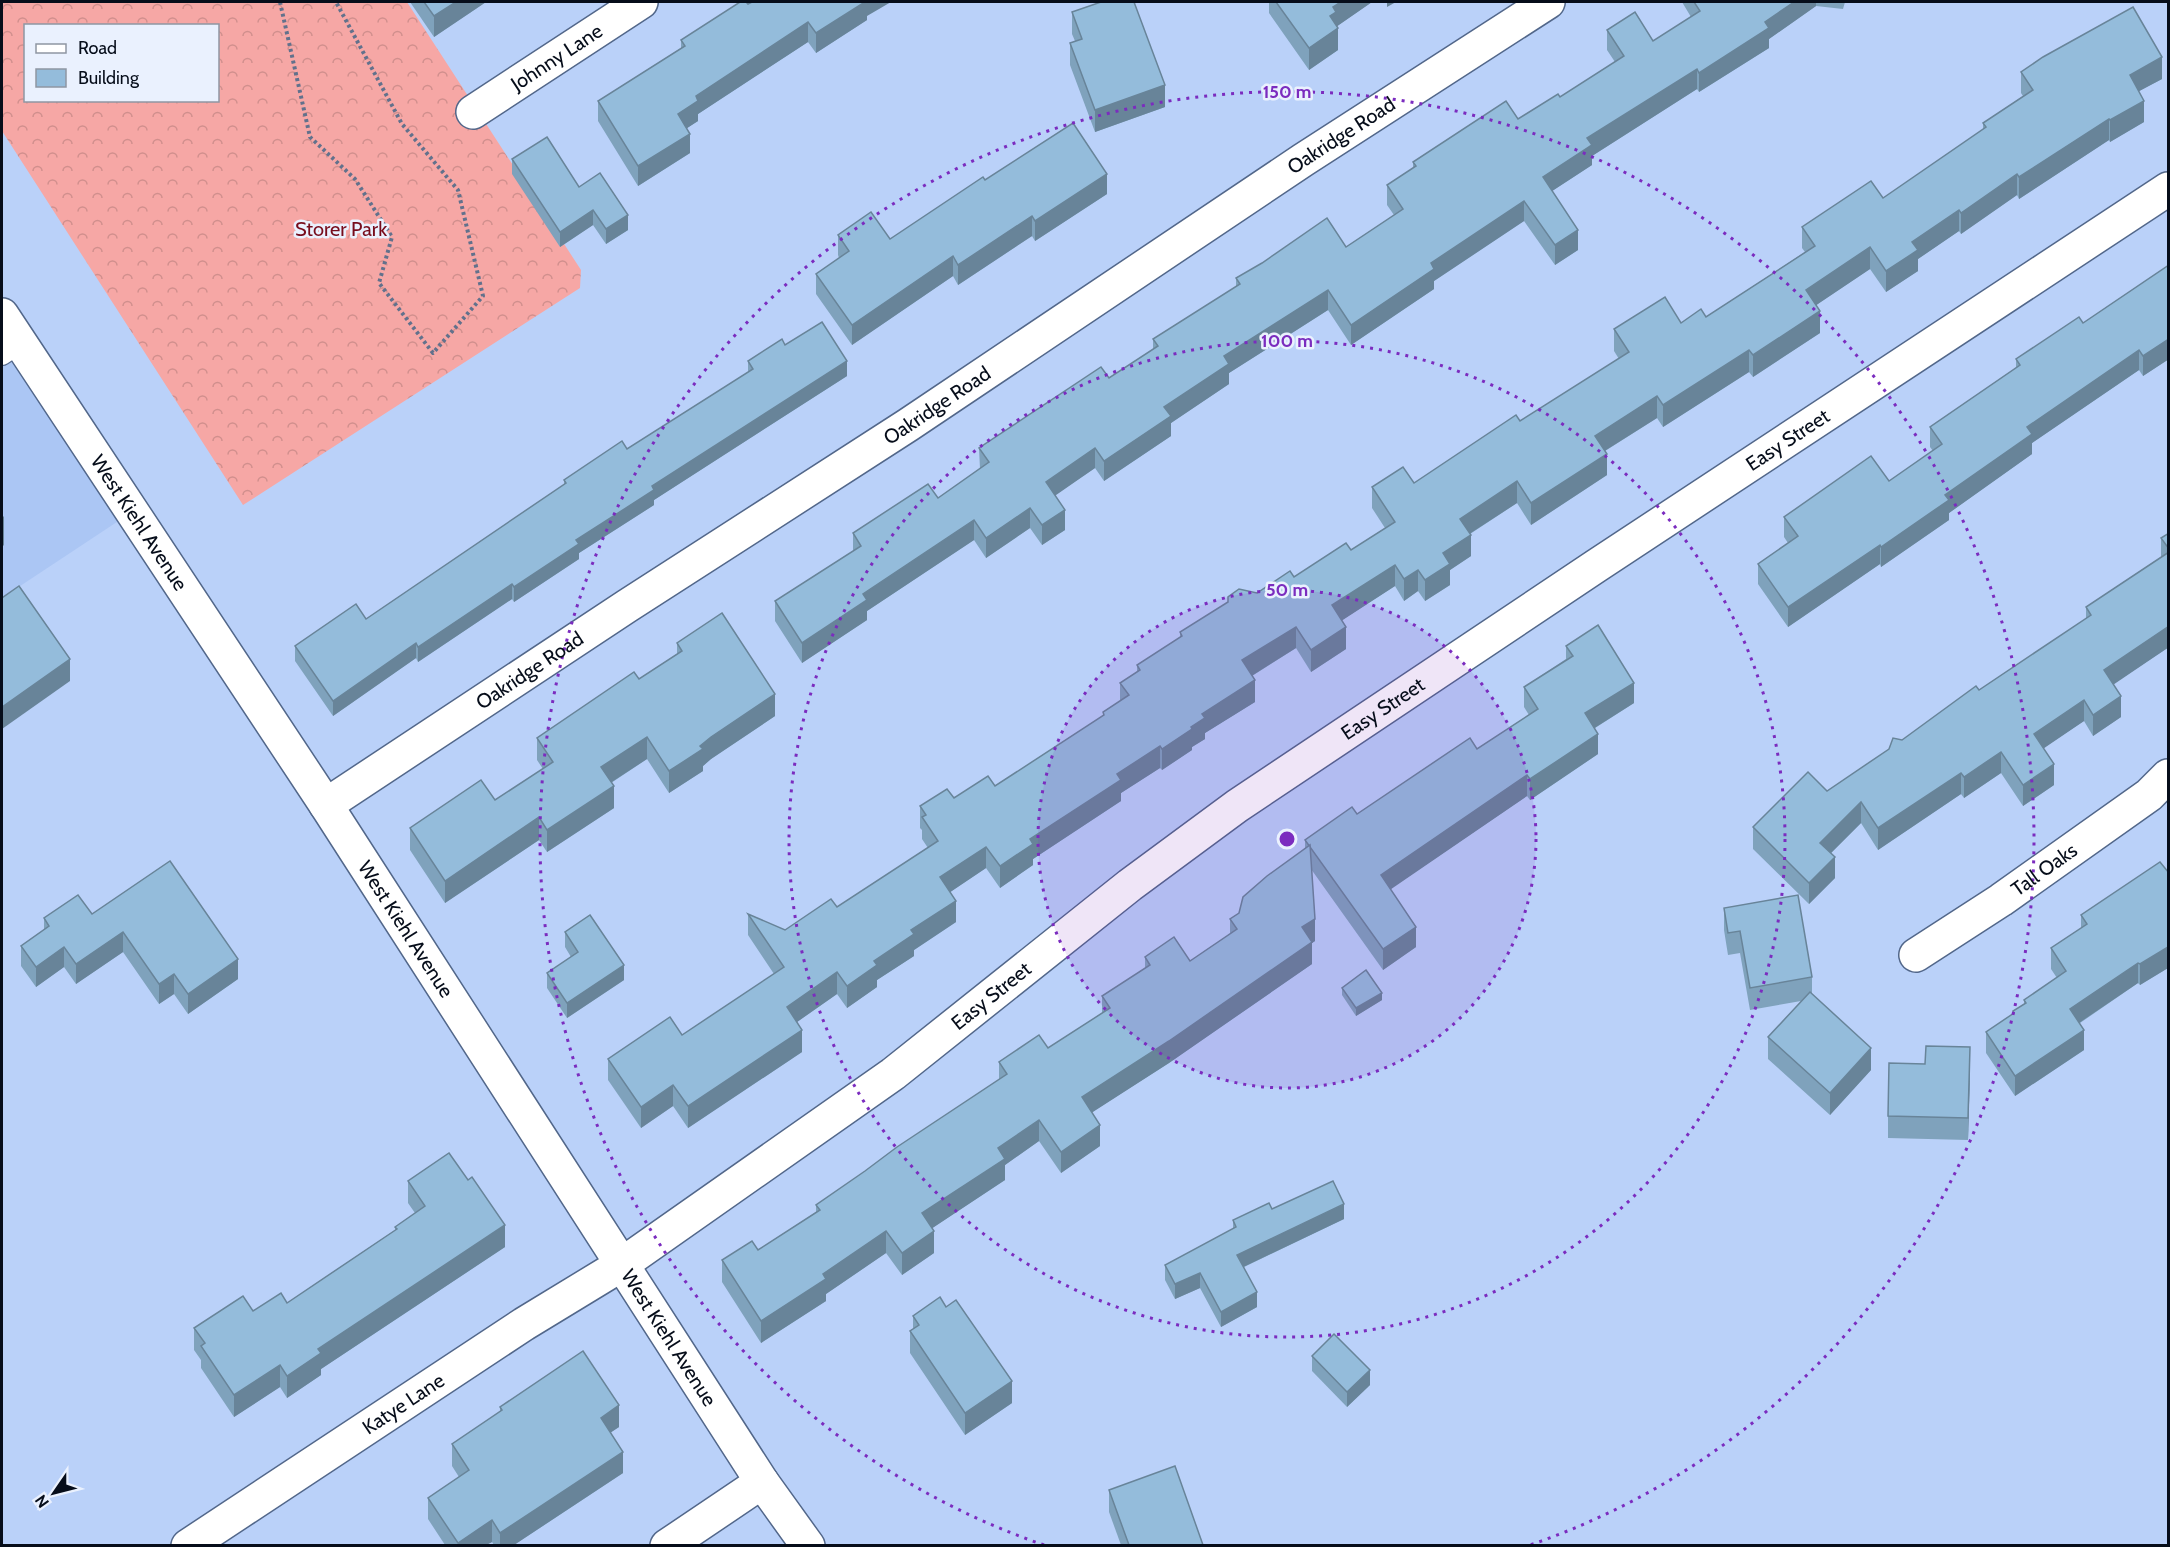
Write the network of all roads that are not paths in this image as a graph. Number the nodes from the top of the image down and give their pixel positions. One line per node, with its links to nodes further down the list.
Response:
1 (641, 2): 3 (street, Johnny Lane)
2 (1548, 2): 8 (street, Oakridge Road)
3 (473, 112)
4 (2169, 189): 10 (street, Easy Street)
5 (2, 315): 6 (street, West Kiehl Avenue)
6 (11, 349): 8 (street, West Kiehl Avenue)
7 (2169, 776): 9 (street, Tall Oaks)
8 (326, 806): 10 (street, West Kiehl Avenue)
9 (1916, 956)
10 (621, 1265): 11 (street, West Kiehl Avenue); 12 (street, Katye Lane)
11 (762, 1482): 13 (street); 14 (street, West Kiehl Avenue)
12 (188, 1545)
13 (667, 1545)
14 (808, 1545)

